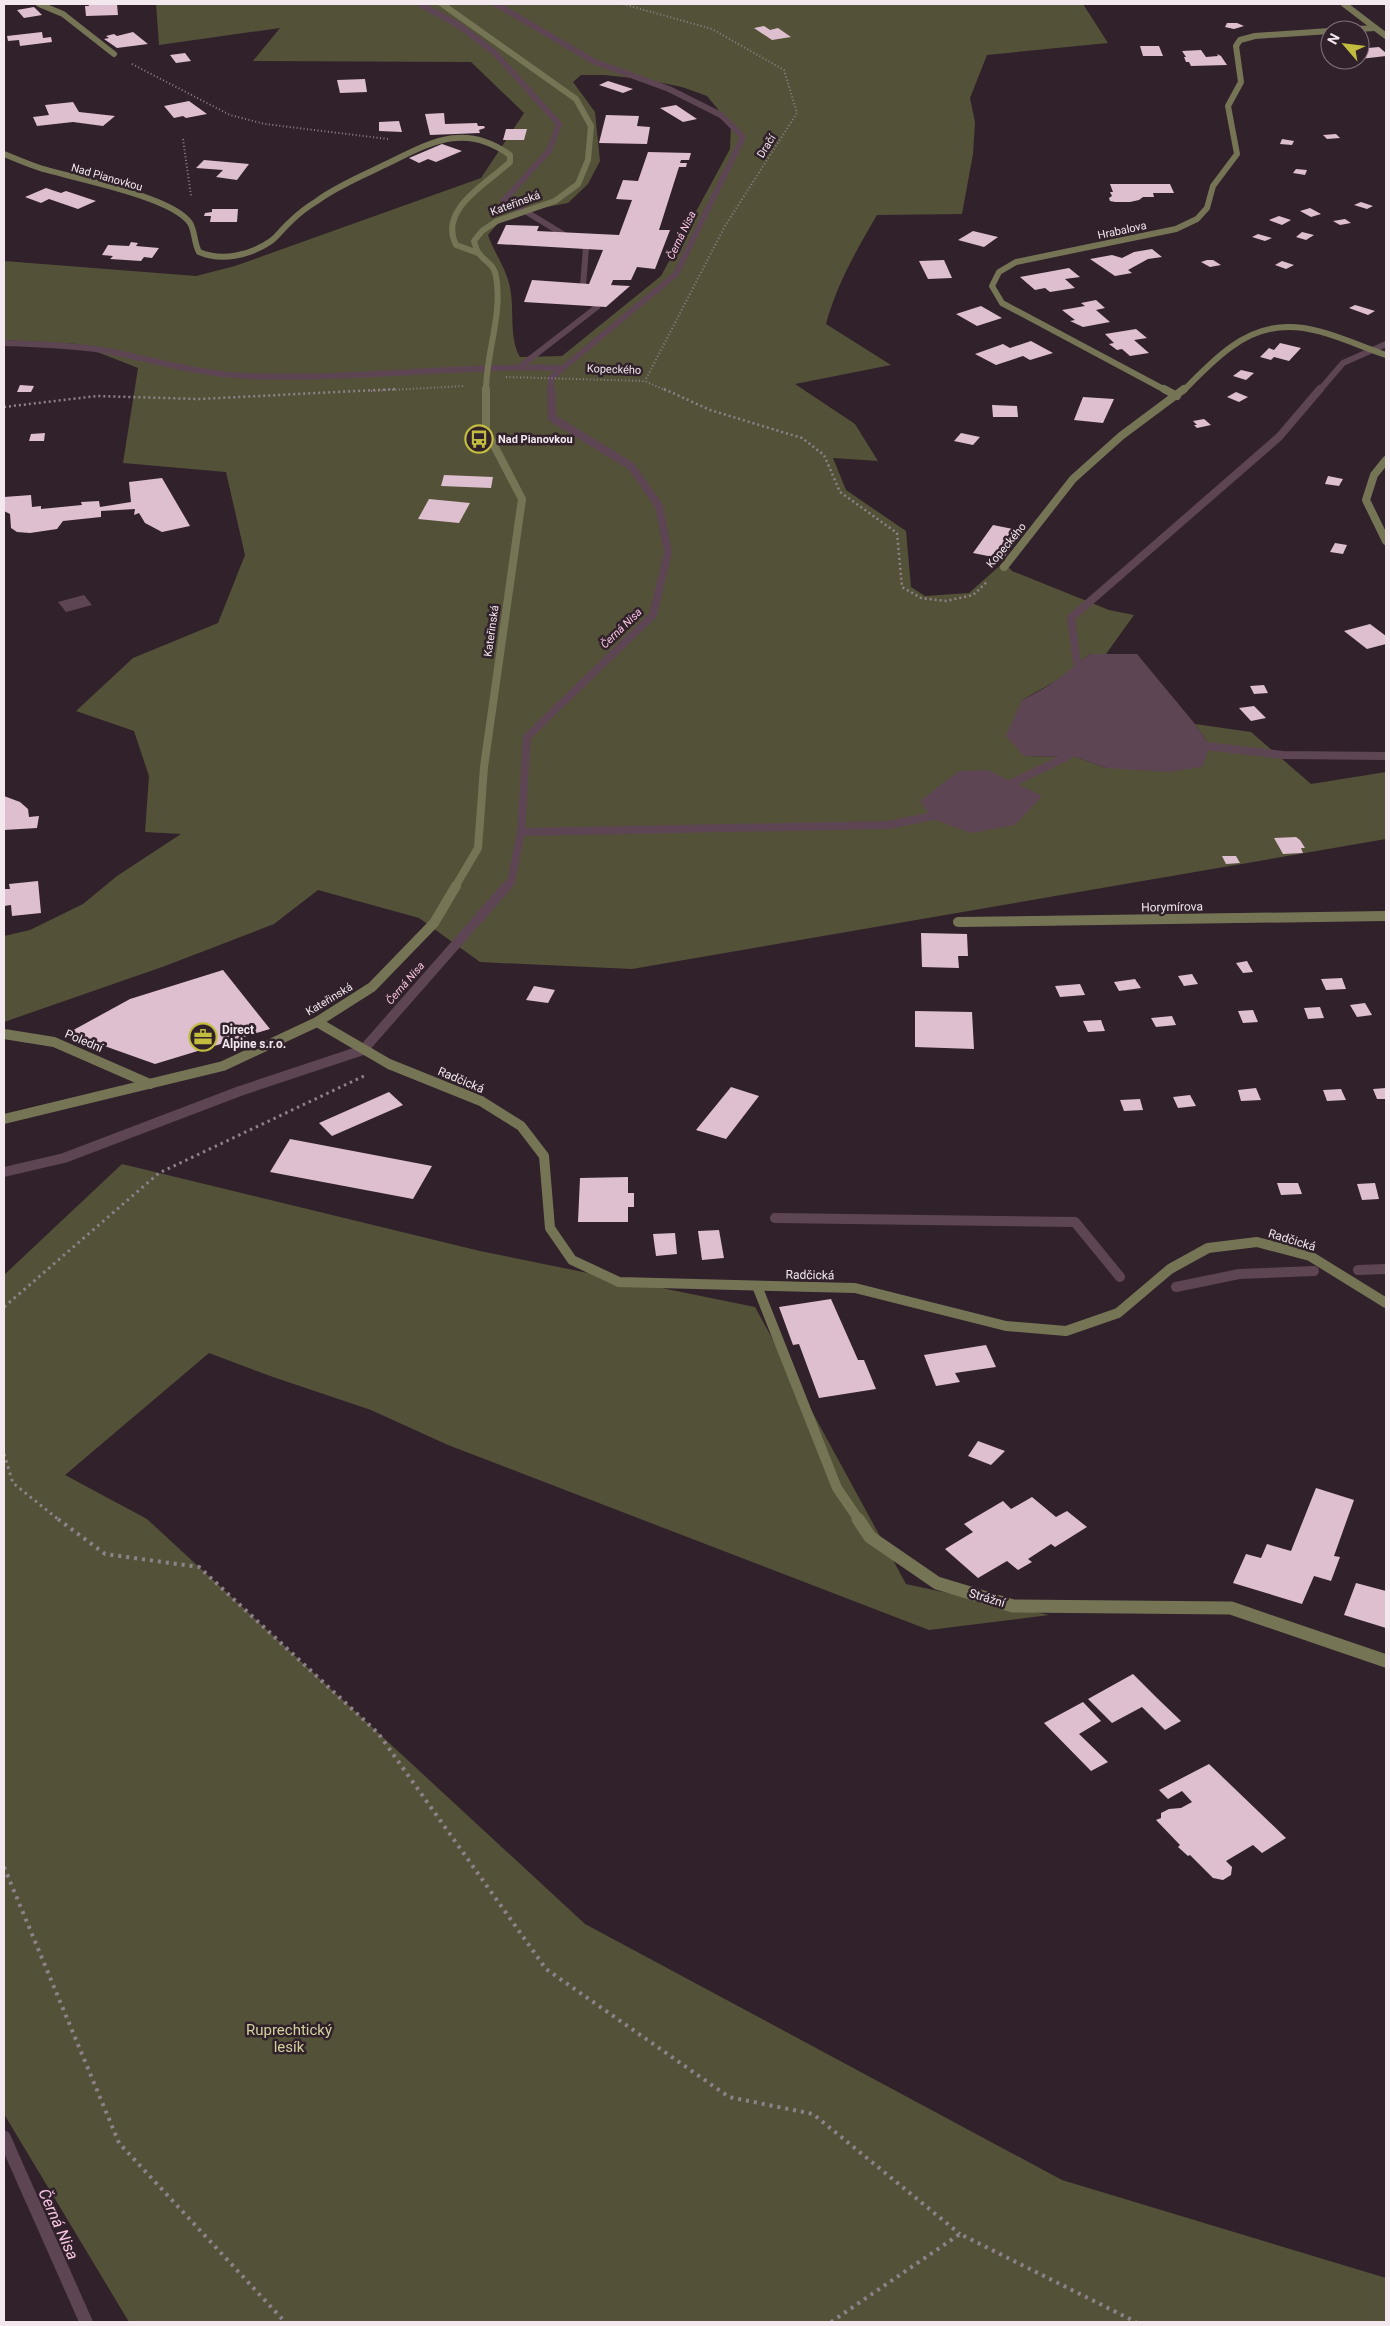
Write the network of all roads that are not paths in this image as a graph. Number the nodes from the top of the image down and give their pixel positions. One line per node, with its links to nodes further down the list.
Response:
1 (39, 4): 8 (street)
2 (442, 4): 10 (street, Kateřinská)
3 (1344, 4): 5 (street)
4 (1370, 28): 5 (street)
5 (1375, 28): 7 (street)
6 (1320, 32): 12 (street, Hrabalova)
7 (1386, 36)
8 (114, 54)
9 (4, 154): 10 (street, Nad Pianovkou)
10 (478, 253): 18 (street, Kateřinská)
11 (1386, 355): 12 (street, Kopeckého)
12 (1177, 396): 15 (street, Kopeckého)
13 (1386, 460): 14 (street)
14 (1386, 541)
15 (1004, 567)
16 (1386, 916): 17 (street, Horymírova)
17 (958, 922)
18 (317, 1022): 20 (street, Kateřinská); 22 (street, Radčická)
19 (4, 1034): 20 (street, Polední)
20 (150, 1084): 21 (street, Kateřinská)
21 (4, 1119)
22 (756, 1286): 23 (street, Radčická); 24 (street, Strážní)
23 (1386, 1303)
24 (1386, 1660)

